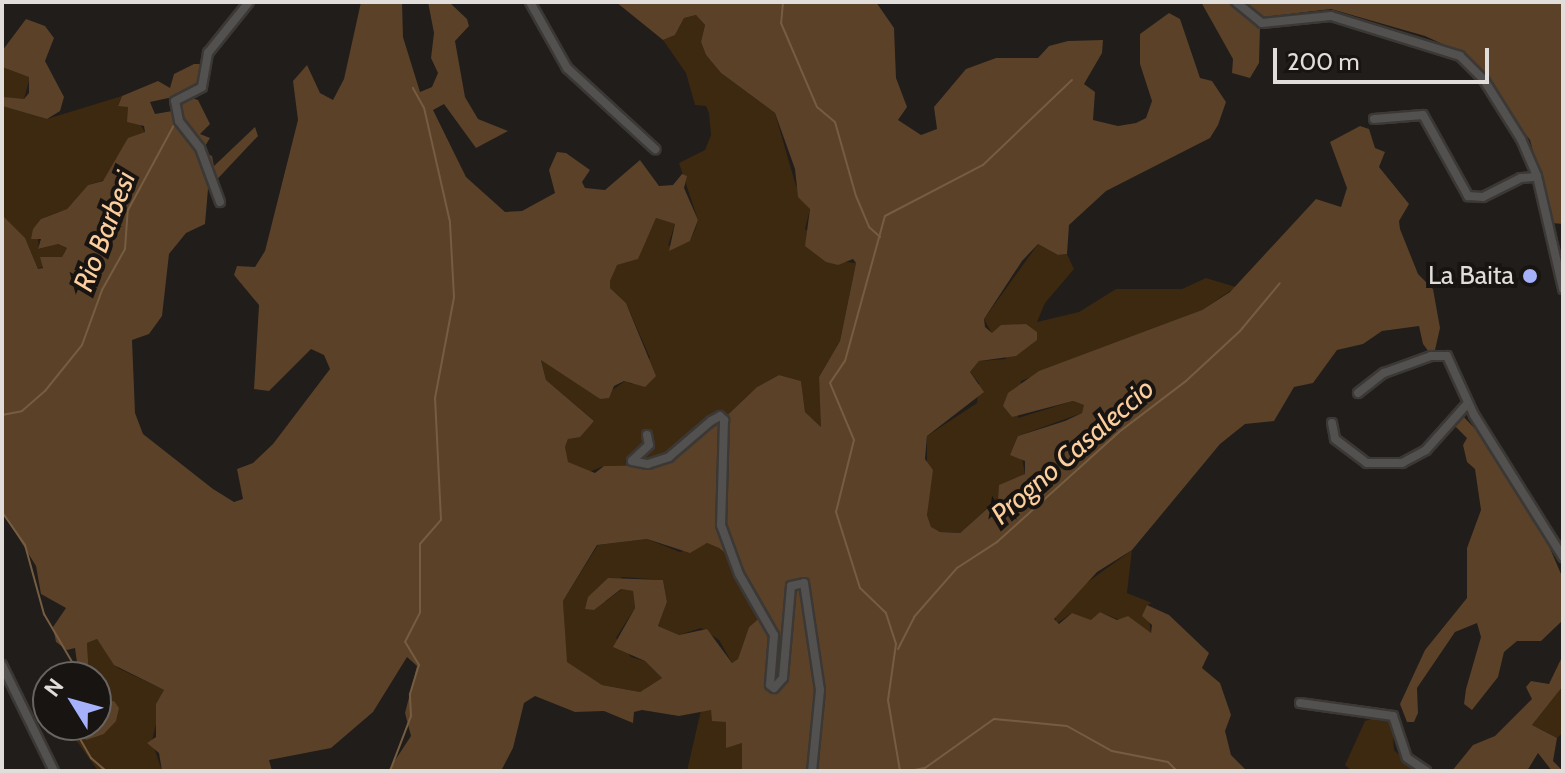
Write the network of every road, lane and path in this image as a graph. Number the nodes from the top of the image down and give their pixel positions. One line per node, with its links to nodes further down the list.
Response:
1 (249, 2): 7 (street)
2 (530, 2): 5 (street)
3 (1236, 2): 6 (street)
4 (1374, 119): 6 (street)
5 (655, 149)
6 (1537, 177): 8 (street)
7 (220, 202)
8 (1563, 289)
9 (1358, 393): 10 (street)
10 (1468, 403): 11 (street); 13 (street)
11 (1332, 423)
12 (647, 435): 17 (street)
13 (1563, 557)
14 (2, 665): 16 (street)
15 (1300, 703): 18 (street)
16 (54, 771)
17 (812, 771)
18 (1426, 771)

